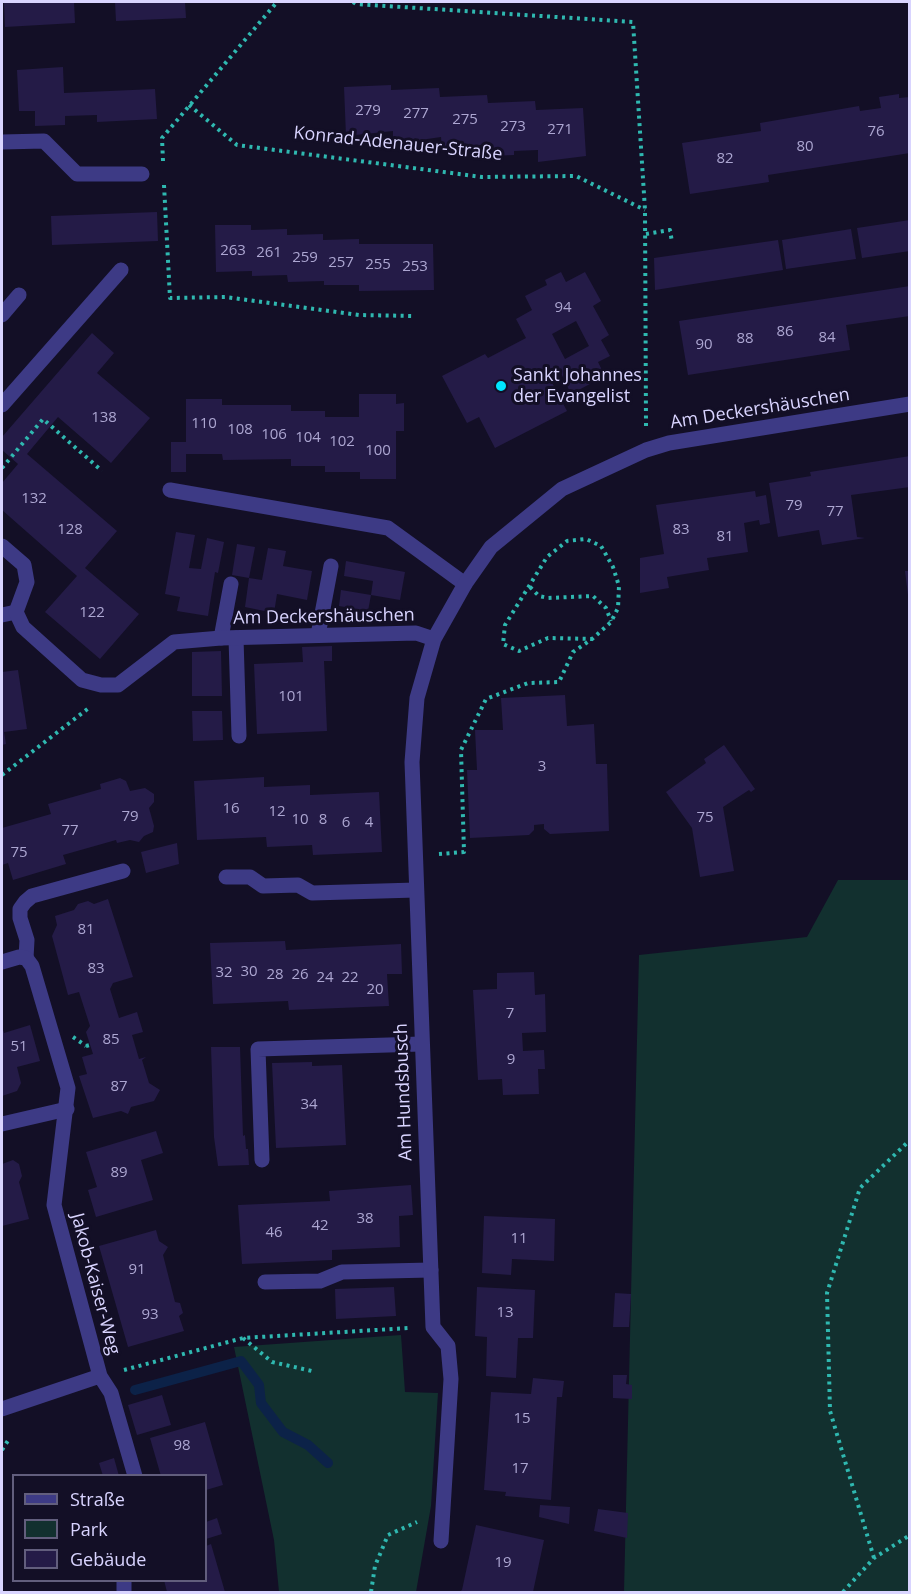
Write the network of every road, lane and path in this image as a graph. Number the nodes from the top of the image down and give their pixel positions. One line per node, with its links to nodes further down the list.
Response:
1 (277, 2): 3 (path)
2 (353, 2): 6 (path)
3 (189, 105): 6 (path, Konrad-Adenauer-Straße); 12 (path)
4 (2, 142): 5 (street)
5 (141, 174)
6 (645, 210): 7 (path)
7 (646, 234): 8 (path); 15 (path)
8 (672, 242)
9 (121, 270): 14 (street)
10 (19, 295): 11 (street)
11 (2, 315)
12 (414, 316)
13 (909, 404): 15 (street, Am Deckershäuschen)
14 (2, 405)
15 (646, 450): 22 (street, Am Deckershäuschen)
16 (2, 468): 17 (path)
17 (102, 471)
18 (170, 490): 22 (street)
19 (2, 546): 24 (street)
20 (331, 566): 26 (street)
21 (231, 584): 27 (street)
22 (465, 584): 28 (street, Am Deckershäuschen)
23 (530, 587): 25 (path); 25 (path); 29 (path)
24 (9, 613): 30 (street)
25 (611, 622): 29 (path)
26 (318, 635): 27 (street, Am Deckershäuschen); 28 (street, Am Deckershäuschen)
27 (228, 638): 30 (street, Am Deckershäuschen); 31 (street)
28 (434, 639): 33 (street, Am Hundsbusch)
29 (592, 639): 33 (path)
30 (101, 685): 32 (path)
31 (239, 736)
32 (2, 775)
33 (415, 857): 36 (street, Am Hundsbusch)
34 (123, 871): 37 (street, Jakob-Kaiser-Weg)
35 (226, 877): 36 (street)
36 (416, 890): 40 (street, Am Hundsbusch)
37 (26, 958): 38 (street); 42 (street, Jakob-Kaiser-Weg)
38 (2, 962)
39 (73, 1037): 41 (path, bridge)
40 (421, 1044): 45 (street); 46 (street, Am Hundsbusch)
41 (90, 1046)
42 (67, 1109): 43 (street); 51 (street, Jakob-Kaiser-Weg)
43 (2, 1124)
44 (909, 1140): 59 (path)
45 (262, 1160)
46 (431, 1270): 47 (street); 48 (street, Am Hundsbusch)
47 (265, 1282)
48 (433, 1327): 49 (path, Jakob-Kaiser-Weg); 56 (street)
49 (243, 1338): 50 (path); 51 (path, Jakob-Kaiser-Weg)
50 (312, 1371)
51 (100, 1376): 52 (street, Jakob-Kaiser-Weg); 55 (street, Jakob-Kaiser-Weg)
52 (2, 1409)
53 (9, 1439): 54 (path)
54 (2, 1450)
55 (134, 1474)
56 (443, 1510): 58 (street); 60 (path)
57 (909, 1535): 59 (path)
58 (441, 1541)
59 (874, 1558): 61 (path)
60 (371, 1593)
61 (843, 1593)

